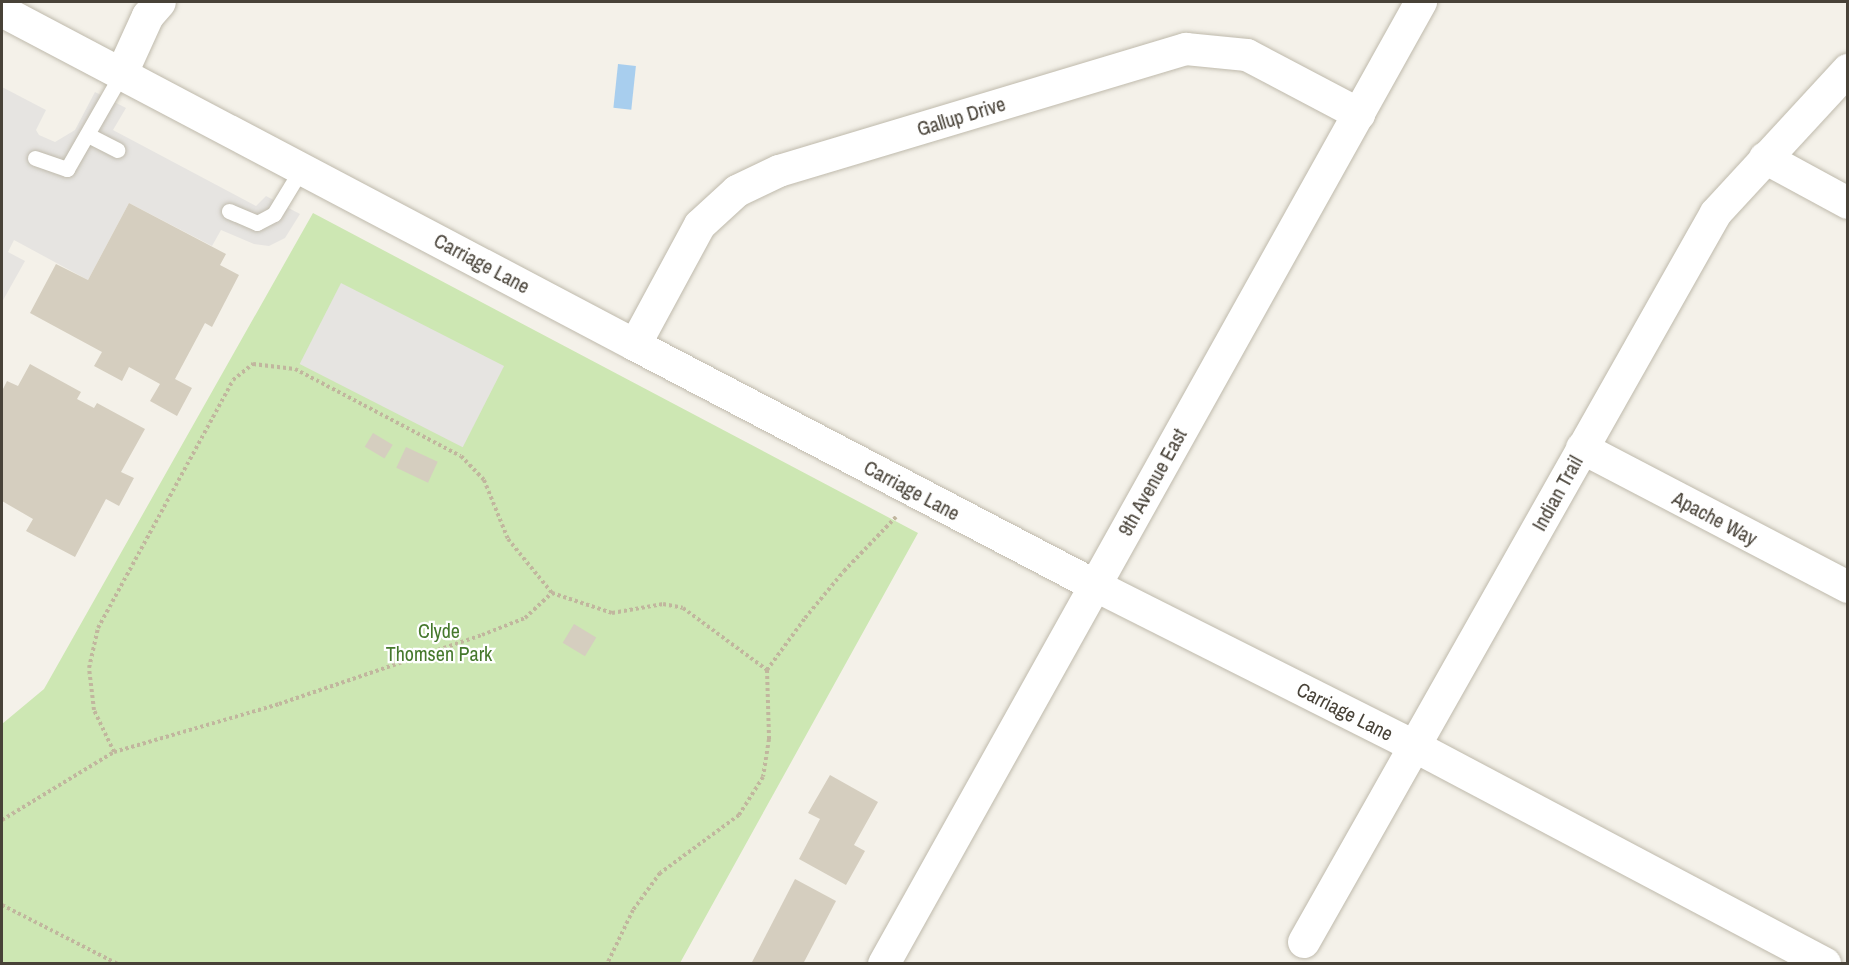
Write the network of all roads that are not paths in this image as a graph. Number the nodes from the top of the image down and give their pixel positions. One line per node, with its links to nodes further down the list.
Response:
1 (160, 2): 5 (street)
2 (1421, 2): 6 (street, 9th Avenue East)
3 (2, 11): 5 (street, Carriage Lane)
4 (1848, 70): 10 (street, Indian Trail)
5 (122, 73): 7 (lane); 11 (street, Carriage Lane)
6 (1359, 114): 14 (street, Gallup Drive); 16 (street, 9th Avenue East)
7 (88, 135): 8 (lane); 9 (lane)
8 (117, 150)
9 (34, 158)
10 (1765, 158): 12 (street); 15 (street, Indian Trail)
11 (302, 168): 13 (lane); 14 (street, Carriage Lane)
12 (1848, 203)
13 (229, 211)
14 (634, 345): 16 (street, Carriage Lane)
15 (1582, 448): 17 (street, Apache Way); 18 (street, Indian Trail)
16 (1094, 585): 18 (street, Carriage Lane); 21 (street, 9th Avenue East)
17 (1848, 587)
18 (1416, 747): 19 (street, Indian Trail); 20 (street, Carriage Lane)
19 (1304, 942)
20 (1818, 962)
21 (884, 963)

